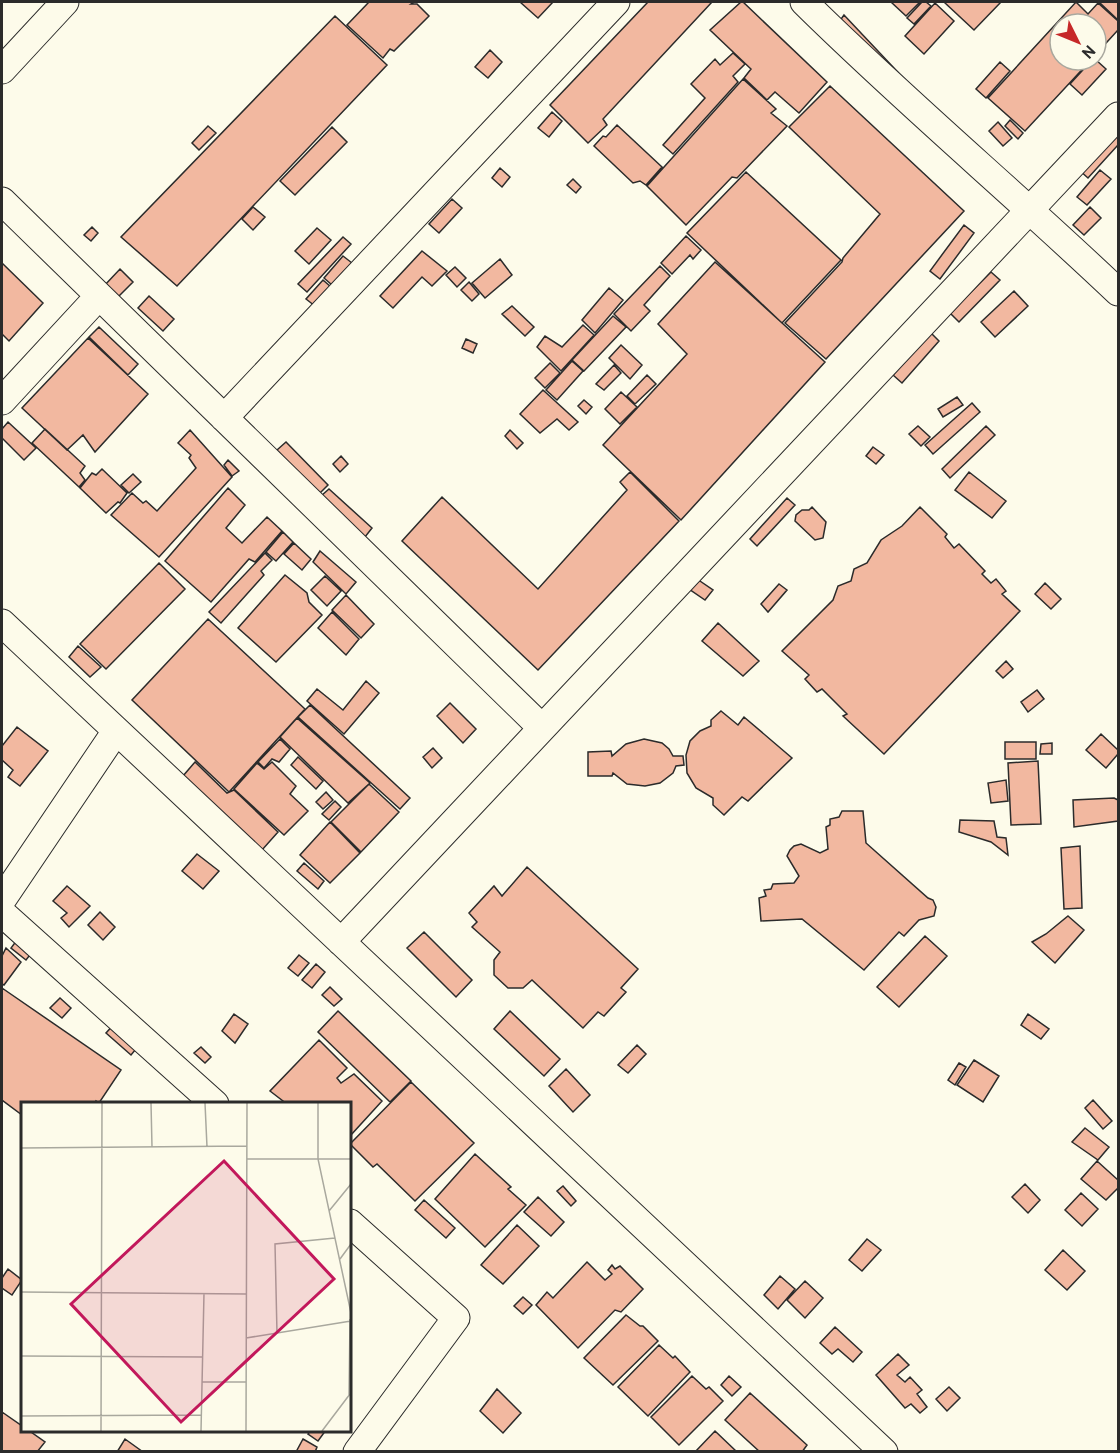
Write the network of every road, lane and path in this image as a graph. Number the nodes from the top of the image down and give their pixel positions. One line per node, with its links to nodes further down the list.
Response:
1 (65, 2): 4 (street)
2 (616, 2): 11 (street)
3 (804, 2): 7 (street)
4 (2, 70)
5 (1119, 116): 7 (street)
6 (2, 201): 9 (street)
7 (1031, 209): 8 (street); 13 (street)
8 (1119, 292)
9 (99, 296): 10 (street); 11 (street)
10 (2, 401)
11 (224, 418): 13 (street)
12 (2, 623): 14 (street)
13 (542, 728): 17 (street)
14 (116, 730): 15 (street); 17 (street)
15 (2, 900)
16 (2, 913): 18 (street)
17 (341, 942): 21 (street)
18 (213, 1102)
19 (351, 1224): 20 (street)
20 (357, 1452)
21 (884, 1452)

